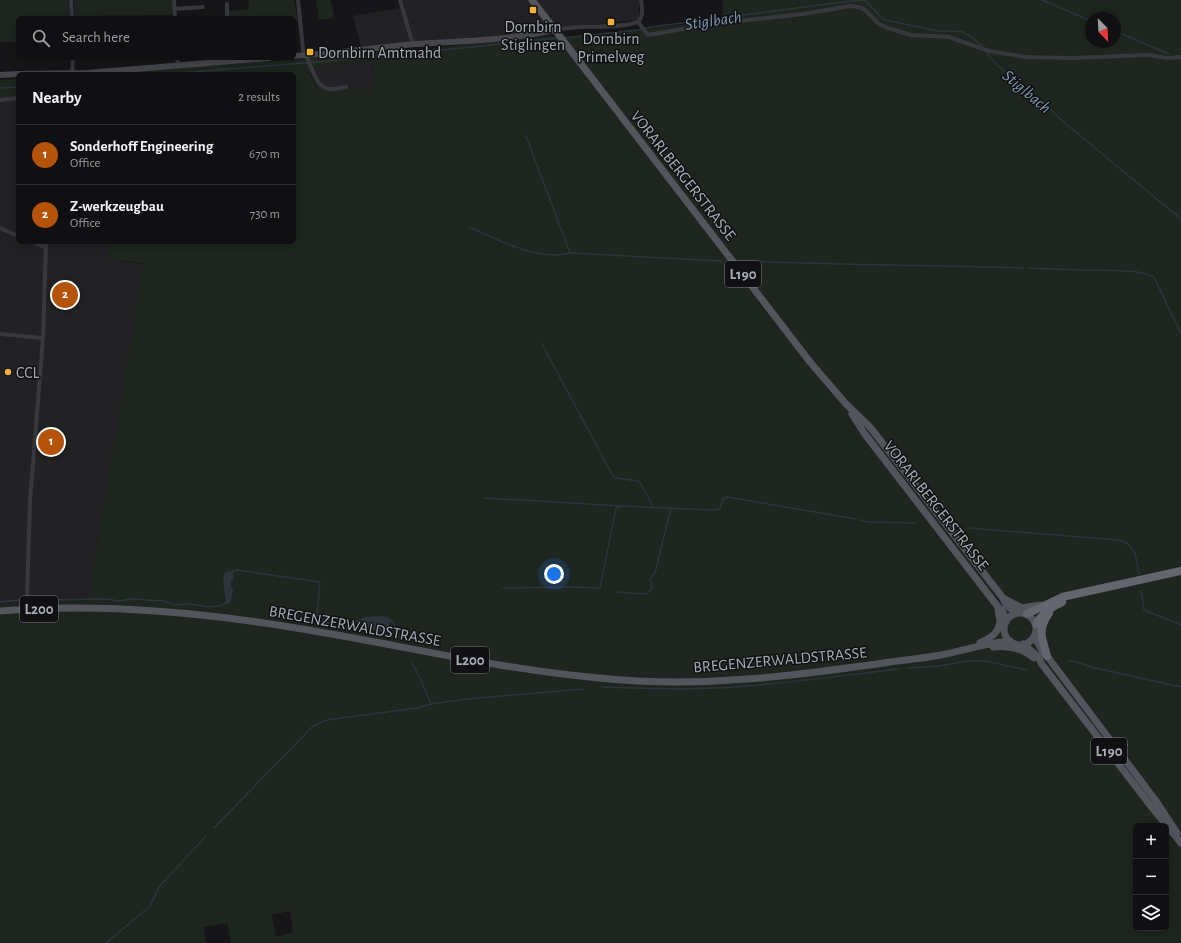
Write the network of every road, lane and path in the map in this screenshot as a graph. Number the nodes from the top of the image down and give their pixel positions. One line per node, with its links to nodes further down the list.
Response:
1 (71, 0): 10 (street)
2 (174, 0): 9 (street)
3 (298, 0): 17 (street)
4 (400, 0): 15 (street)
5 (532, 0): 14 (main road, VORARLBERGERSTRASSE / L190)
6 (641, 0): 13 (street)
7 (227, 4): 12 (street)
8 (203, 7): 9 (street)
9 (174, 9): 11 (street)
10 (72, 16)
11 (175, 16)
12 (227, 16)
13 (640, 24): 14 (street); 18 (street)
14 (556, 32): 15 (main road); 35 (main road, VORARLBERGERSTRASSE / L190)
15 (413, 45): 17 (main road)
16 (296, 56): 17 (main road)
17 (308, 57): 27 (street)
18 (1181, 57)
19 (73, 60): 23 (street)
20 (177, 60): 22 (street)
21 (232, 60): 22 (main road)
22 (178, 65): 24 (main road)
23 (72, 72)
24 (89, 72)
25 (16, 74): 26 (main road)
26 (0, 75)
27 (346, 87)
28 (16, 98): 29 (street)
29 (0, 100)
30 (0, 228): 31 (street)
31 (16, 235)
32 (46, 244): 34 (street)
33 (0, 334): 34 (street)
34 (43, 338): 42 (street)
35 (846, 404): 38 (main road, VORARLBERGERSTRASSE / L190); 41 (main road, VORARLBERGERSTRASSE / L190)
36 (1181, 571): 40 (highway)
37 (1181, 576): 39 (highway)
38 (1003, 598): 40 (main road); 44 (main road, VORARLBERGERSTRASSE / L190)
39 (1057, 604): 46 (highway); 53 (highway)
40 (1044, 605): 45 (highway)
41 (998, 607): 47 (main road, VORARLBERGERSTRASSE / L190); 52 (main road)
42 (28, 609): 43 (main road, BREGENZERWALDSTRASSE / L200); 52 (main road, BREGENZERWALDSTRASSE / L200)
43 (0, 611)
44 (1016, 613): 45 (main road); 47 (main road)
45 (1027, 614): 46 (main road)
46 (1036, 624): 48 (main road)
47 (1005, 625): 49 (main road, VORARLBERGERSTRASSE / L190); 50 (main road, BREGENZERWALDSTRASSE / L200)
48 (1034, 636): 51 (main road); 53 (main road, L190)
49 (1010, 641): 50 (main road, BREGENZERWALDSTRASSE / L200); 51 (main road, L190)
50 (989, 643): 52 (main road, BREGENZERWALDSTRASSE / L200)
51 (1023, 644): 54 (main road, L190)
52 (972, 649): 54 (main road)
53 (1047, 656): 56 (main road, L190)
54 (1041, 663): 55 (main road, L190)
55 (1059, 687): 56 (main road, L190); 57 (main road, L190)
56 (1081, 700): 57 (main road, L190)
57 (1181, 842)

